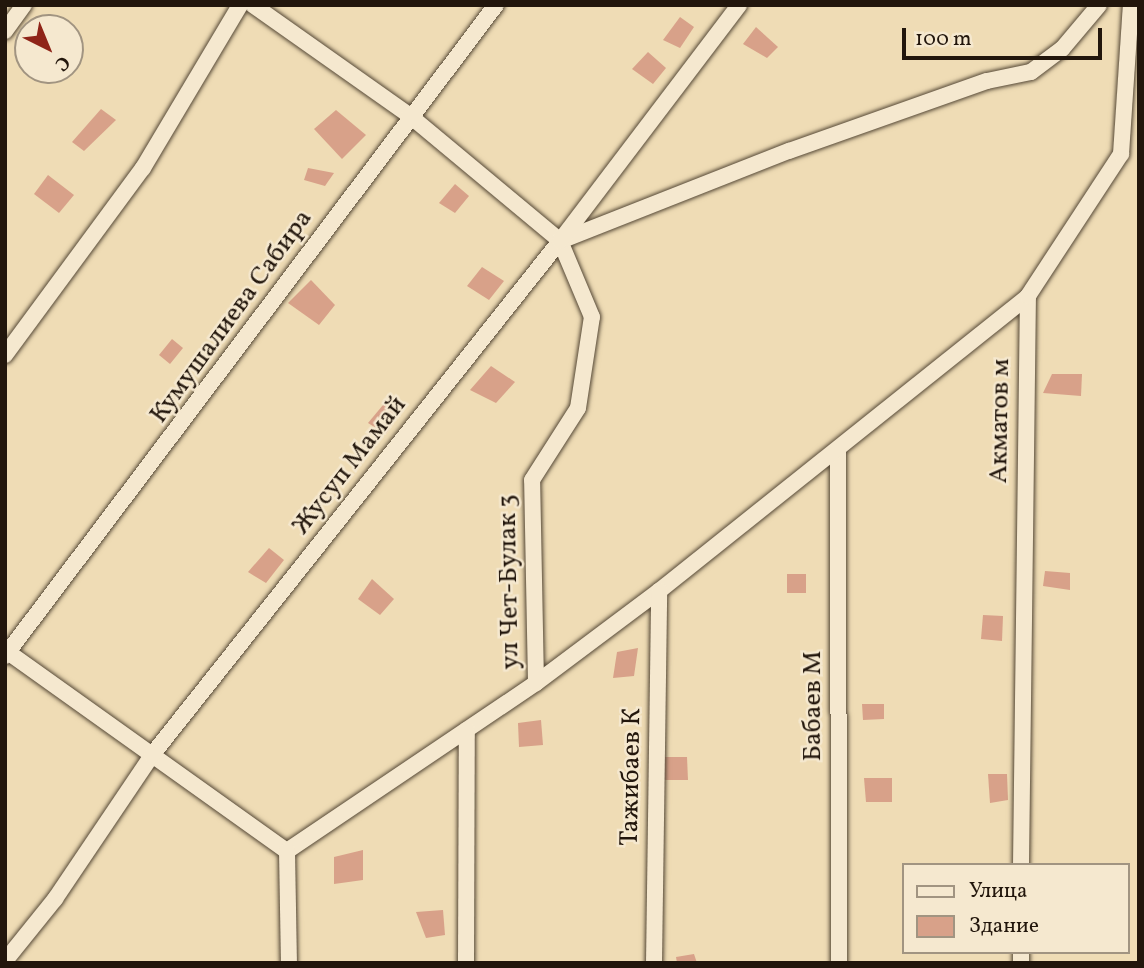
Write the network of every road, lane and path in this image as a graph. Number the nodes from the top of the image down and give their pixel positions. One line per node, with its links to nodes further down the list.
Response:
1 (24, 5): 8 (street)
2 (240, 5): 14 (street)
3 (253, 5): 9 (street)
4 (496, 5): 9 (street, Кумушалиева Сабира)
5 (739, 5): 12 (street, Жусуп Мамай)
6 (1099, 5): 12 (street)
7 (1131, 5): 10 (street)
8 (5, 31)
9 (409, 116): 12 (street); 17 (street, Кумушалиева Сабира)
10 (1121, 154): 11 (street); 13 (street)
11 (1139, 155)
12 (560, 241): 18 (street, ул Чет-Булак 3); 20 (street, Жусуп Мамай)
13 (1028, 296): 15 (street); 22 (street, Акматов м)
14 (5, 355)
15 (838, 449): 16 (street); 27 (street, Бабаев М)
16 (659, 591): 18 (street); 26 (street, Тажибаев К)
17 (6, 653): 20 (street)
18 (536, 684): 19 (street, ул Чет-Булак 3)
19 (467, 730): 21 (street, ул Чет-Булак 3); 25 (street)
20 (152, 755): 21 (street); 23 (street, Жусуп Мамай)
21 (287, 851): 24 (street)
22 (1021, 863)
23 (5, 961)
24 (289, 963)
25 (466, 963)
26 (654, 963)
27 (839, 963)

